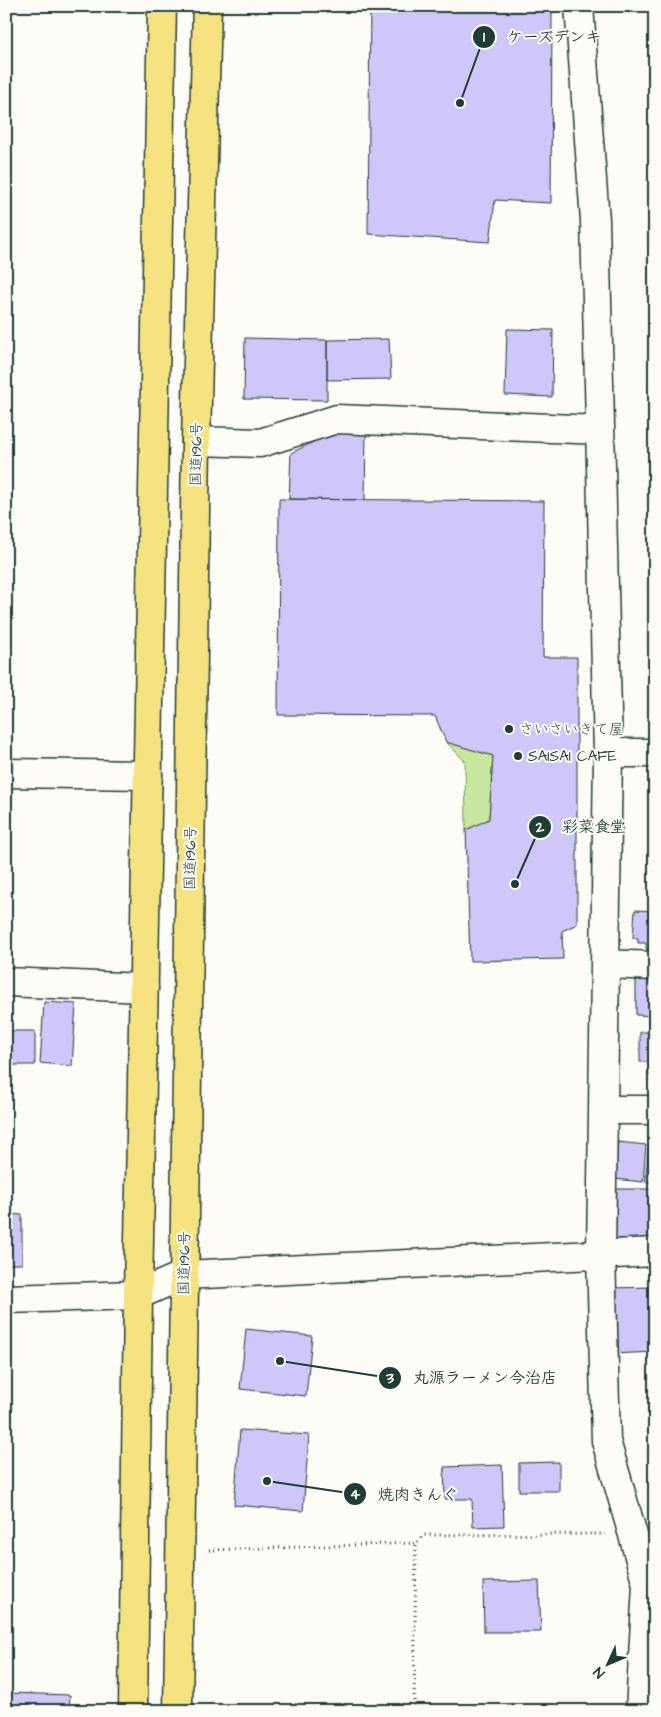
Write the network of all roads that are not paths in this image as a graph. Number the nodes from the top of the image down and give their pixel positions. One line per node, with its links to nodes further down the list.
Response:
1 (162, 6): 9 (highway)
2 (207, 6): 5 (highway, 国道196号)
3 (580, 6): 4 (street)
4 (600, 430): 5 (street); 6 (street)
5 (196, 441): 18 (highway, 国道196号)
6 (608, 753): 7 (street); 10 (street)
7 (655, 753)
8 (6, 773): 9 (street)
9 (148, 775): 13 (highway)
10 (605, 964): 11 (street); 14 (street)
11 (655, 966)
12 (6, 982): 13 (street)
13 (144, 988): 19 (highway)
14 (602, 1110): 15 (street); 17 (street)
15 (655, 1110)
16 (655, 1252): 17 (street)
17 (600, 1254): 18 (street); 23 (street)
18 (184, 1275): 19 (street); 22 (highway, 国道196号)
19 (138, 1295): 20 (street); 21 (highway)
20 (6, 1299)
21 (133, 1711)
22 (178, 1711)
23 (640, 1711)

